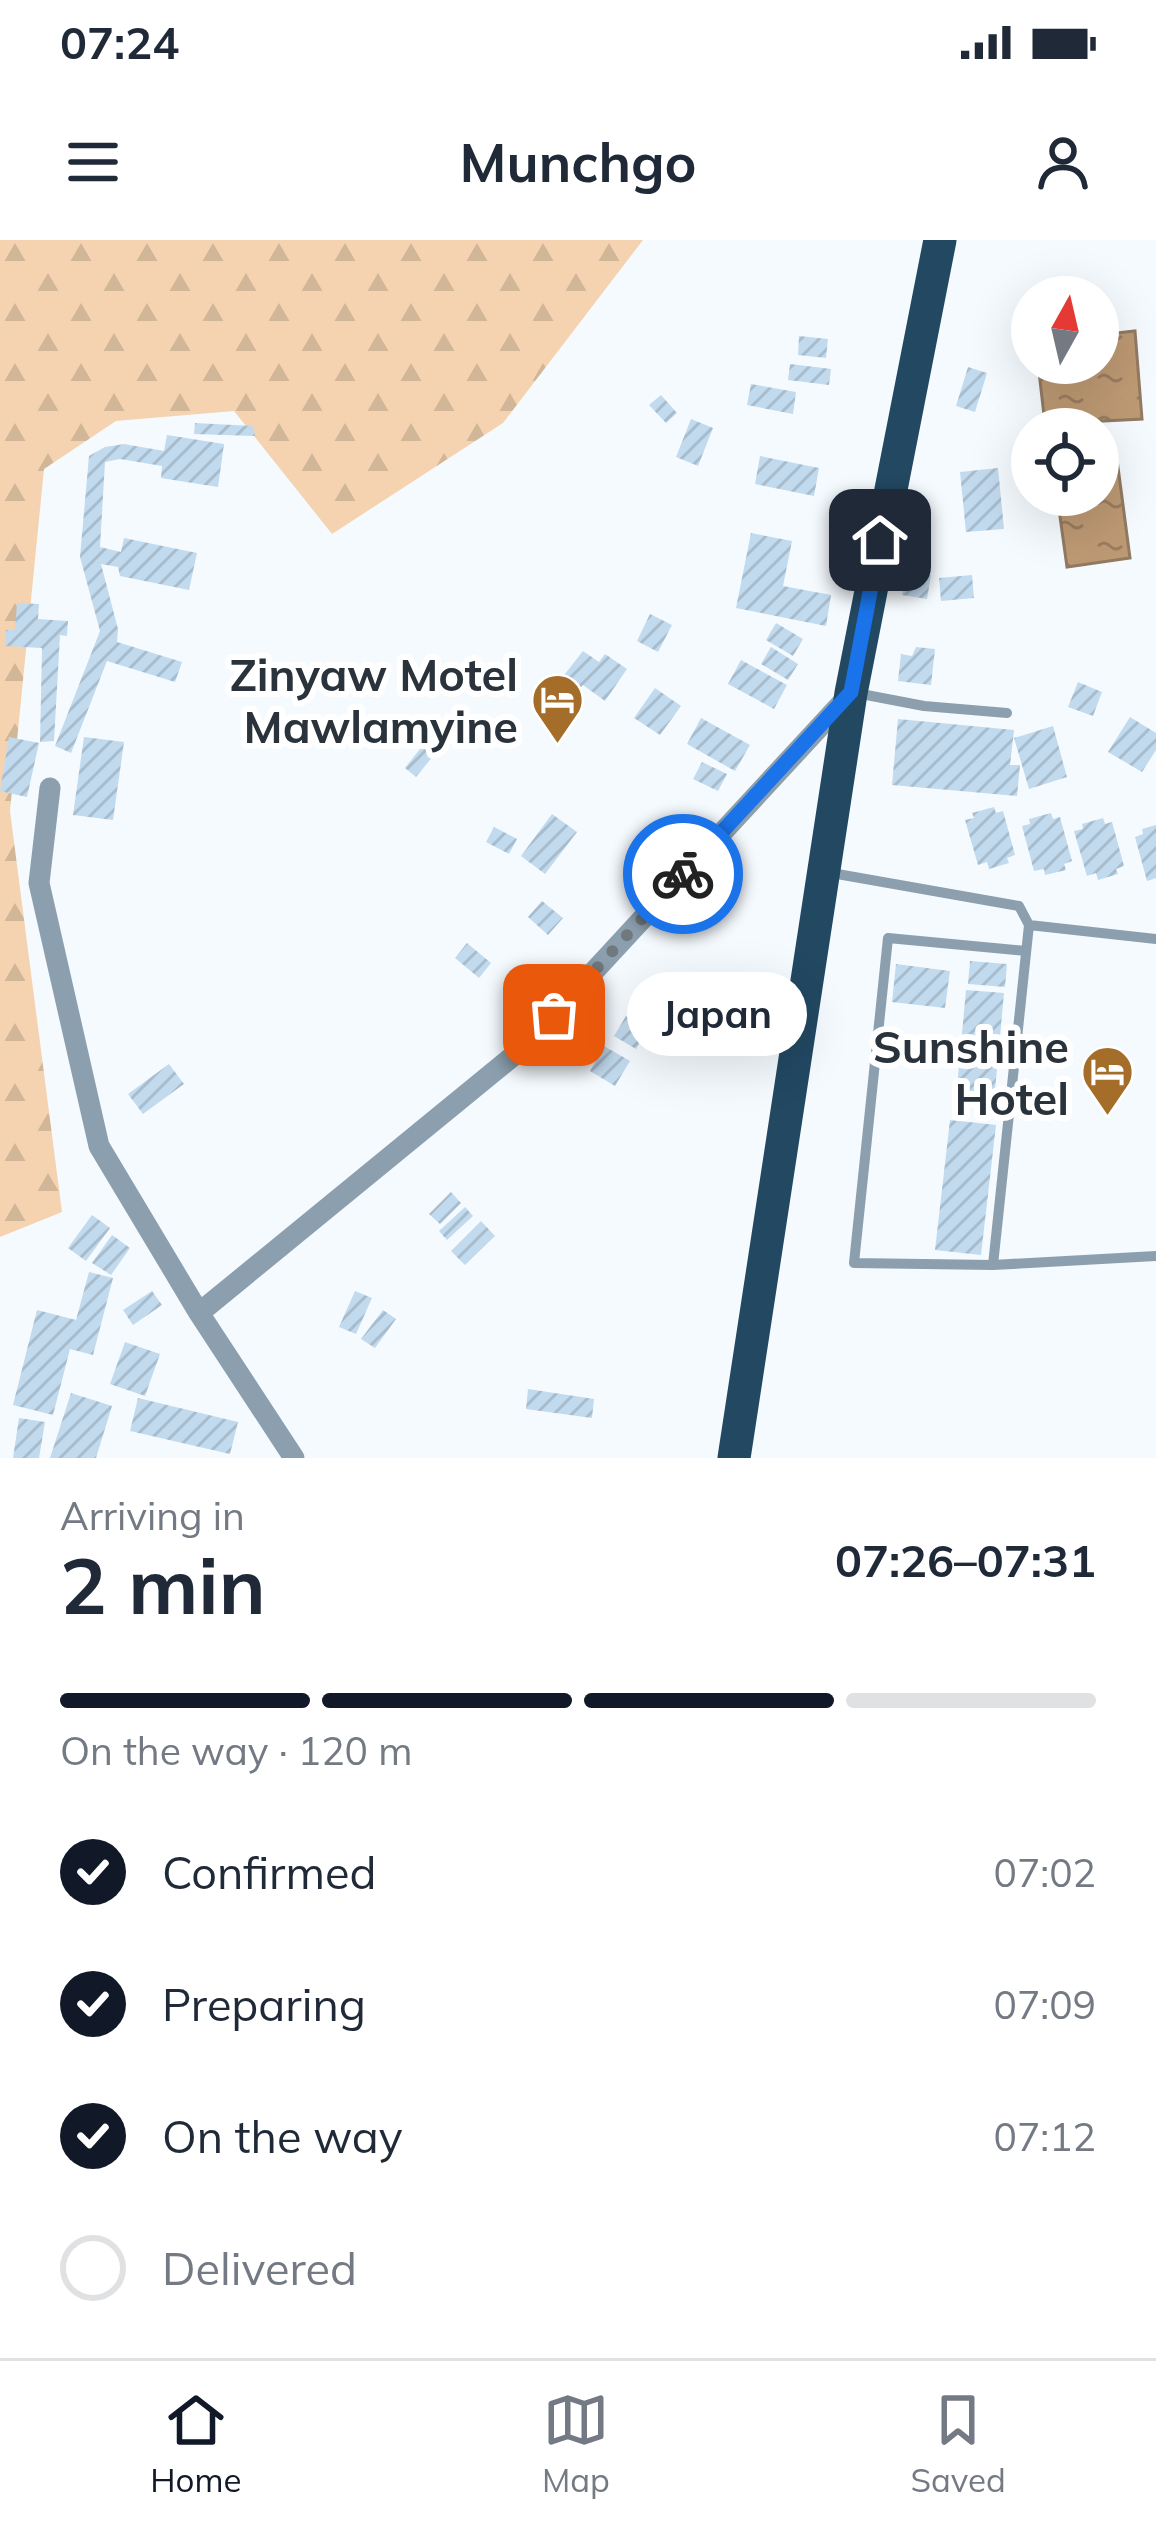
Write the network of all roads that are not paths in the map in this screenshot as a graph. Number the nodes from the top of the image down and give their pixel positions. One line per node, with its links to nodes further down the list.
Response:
1 (940, 240): 2 (highway)
2 (851, 692): 3 (lane); 5 (highway); 11 (street)
3 (1007, 713)
4 (50, 788): 11 (street)
5 (823, 871): 6 (lane); 13 (highway)
6 (1029, 925): 7 (lane); 8 (lane)
7 (1156, 939)
8 (1026, 951): 10 (lane); 10 (lane)
9 (1156, 1256): 10 (lane)
10 (993, 1265)
11 (199, 1313): 12 (street)
12 (294, 1458)
13 (734, 1458)

